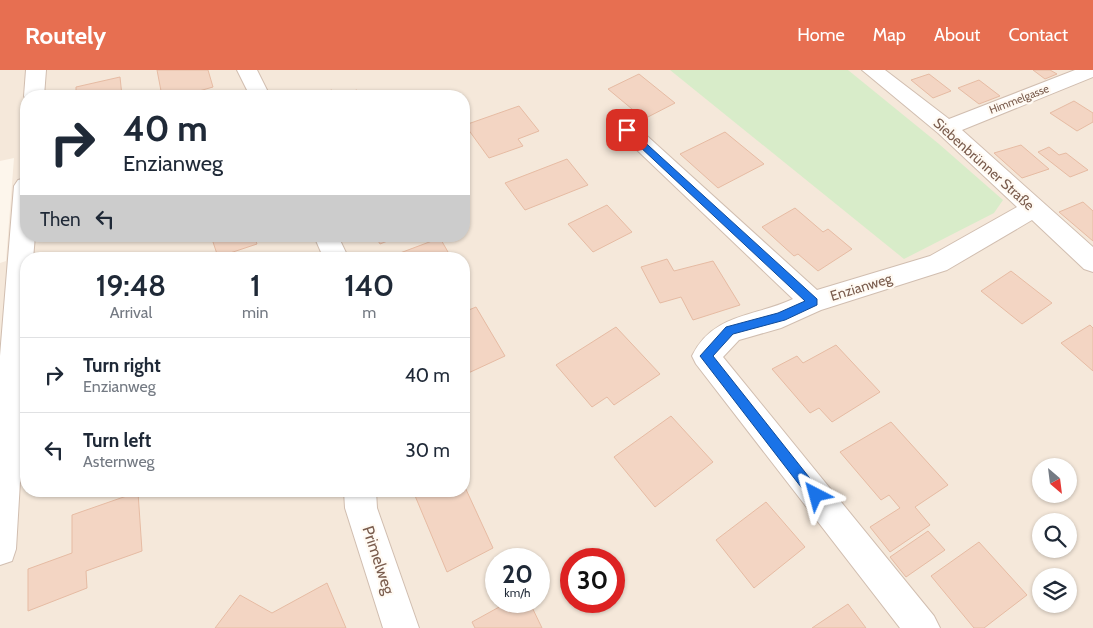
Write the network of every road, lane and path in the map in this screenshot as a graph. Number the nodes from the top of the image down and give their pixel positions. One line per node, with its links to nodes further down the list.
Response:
1 (36, 70): 5 (street)
2 (247, 70): 6 (street)
3 (872, 70): 7 (street, Siebenbrünner Straße)
4 (1093, 70): 7 (street, Himmelgasse)
5 (34, 90)
6 (257, 90)
7 (946, 128): 9 (street, Siebenbrünner Straße)
8 (627, 130): 12 (street)
9 (1034, 208): 10 (street, Siebenbrünner Straße); 12 (street, Enzianweg)
10 (1093, 262)
11 (20, 270): 14 (street)
12 (813, 302): 16 (street, Enzianweg)
13 (360, 497): 15 (street, Primelweg)
14 (0, 549)
15 (401, 628)
16 (922, 628)

